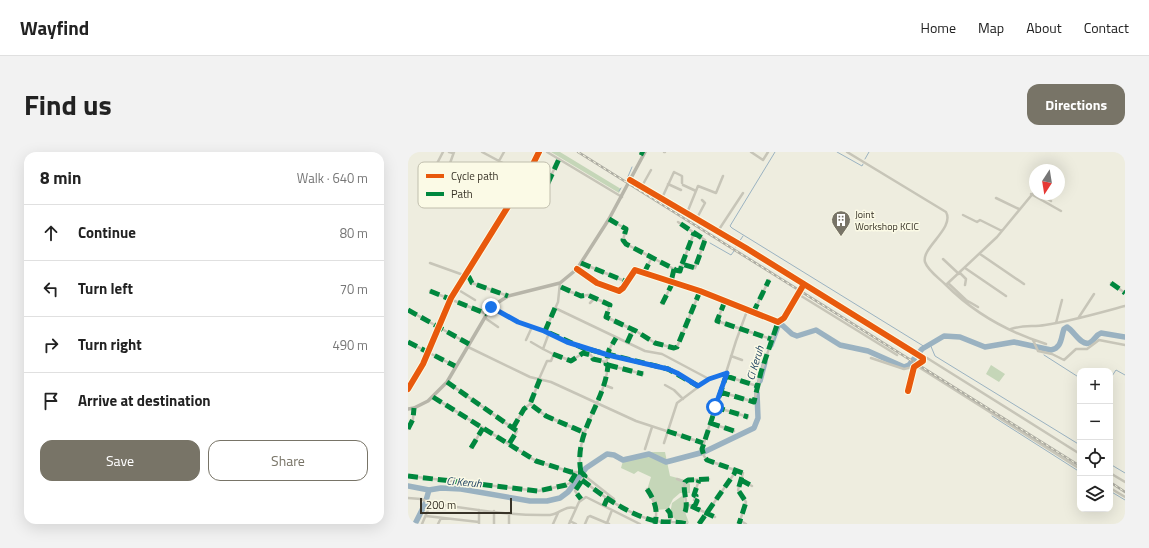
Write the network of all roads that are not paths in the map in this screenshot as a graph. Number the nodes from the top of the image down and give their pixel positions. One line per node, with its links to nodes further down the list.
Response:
1 (443, 152): 14 (street)
2 (449, 152): 10 (street)
3 (482, 152): 13 (street)
4 (504, 152): 13 (street)
5 (539, 152): 15 (street)
6 (547, 152): 12 (street)
7 (751, 152): 8 (street)
8 (768, 152)
9 (847, 152): 60 (street)
10 (453, 153)
11 (643, 153): 19 (main road)
12 (559, 159): 18 (street); 26 (street)
13 (499, 161)
14 (438, 162)
15 (534, 162)
16 (651, 170): 21 (street)
17 (723, 176): 23 (street)
18 (550, 178)
19 (630, 180): 21 (street); 26 (main road)
20 (668, 184): 22 (street); 23 (street); 27 (street)
21 (642, 186): 27 (street)
22 (681, 190)
23 (696, 191): 34 (street)
24 (743, 193): 39 (street)
25 (1029, 196): 32 (street)
26 (622, 197): 37 (main road)
27 (662, 198): 34 (street)
28 (996, 198): 32 (street)
29 (702, 200): 36 (street)
30 (1041, 200): 33 (street)
31 (507, 208): 53 (street)
32 (1019, 209): 40 (street)
33 (1060, 211)
34 (687, 213): 36 (street)
35 (963, 215): 40 (street)
36 (697, 218): 39 (street)
37 (610, 219): 43 (street); 46 (main road)
38 (678, 222): 41 (street)
39 (718, 231): 59 (street)
40 (1002, 231): 42 (street)
41 (694, 233): 47 (street); 47 (street)
42 (980, 254): 48 (street); 61 (street)
43 (652, 257): 50 (street); 51 (street)
44 (943, 259): 52 (street)
45 (430, 263): 53 (street)
46 (581, 263): 49 (main road); 55 (street)
47 (682, 264): 50 (street)
48 (965, 268): 52 (street); 71 (street)
49 (577, 269): 55 (street); 57 (main road)
50 (675, 270): 56 (street)
51 (644, 273): 55 (street); 56 (street)
52 (960, 273): 60 (street); 62 (street)
53 (466, 276): 64 (street); 70 (street)
54 (769, 280): 85 (street)
55 (627, 282)
56 (672, 282): 66 (street); 78 (street)
57 (560, 283): 63 (street); 70 (main road)
58 (1111, 283): 67 (street)
59 (804, 284): 68 (street); 115 (street)
60 (947, 284): 81 (street); 95 (street)
61 (1024, 284)
62 (965, 285)
63 (561, 288): 73 (street); 82 (street)
64 (457, 289): 72 (street); 74 (street)
65 (430, 291): 72 (street)
66 (700, 291): 76 (street); 94 (street)
67 (1125, 293)
68 (798, 294): 88 (street); 111 (street)
69 (1094, 294): 87 (street)
70 (508, 296): 80 (main road)
71 (1006, 296)
72 (451, 298): 86 (street); 90 (street)
73 (594, 299): 77 (street); 94 (street)
74 (475, 300)
75 (1062, 300): 89 (street)
76 (725, 301): 84 (street); 93 (street)
77 (590, 303)
78 (662, 304)
79 (1125, 306): 87 (street)
80 (491, 307): 86 (main road); 92 (street)
81 (978, 307)
82 (555, 308): 96 (street); 98 (street)
83 (408, 310): 90 (street)
84 (747, 311): 85 (street); 93 (street)
85 (752, 313): 88 (street)
86 (486, 316): 91 (street); 106 (main road)
87 (1078, 318): 89 (street)
88 (778, 322): 99 (street)
89 (1056, 322): 95 (street)
90 (438, 326): 106 (street); 109 (street)
91 (498, 326)
92 (532, 327): 96 (street); 101 (street)
93 (740, 329): 99 (street); 113 (street)
94 (633, 330): 104 (street)
95 (1011, 330): 100 (street)
96 (544, 331): 97 (street)
97 (549, 333): 108 (street); 110 (street)
98 (616, 338): 104 (street); 110 (street)
99 (771, 339): 128 (street)
100 (1033, 339): 105 (street); 107 (street)
101 (526, 340)
102 (408, 342): 109 (street)
103 (531, 342): 108 (street)
104 (627, 343): 123 (street)
105 (1046, 344)
106 (468, 345): 118 (main road); 122 (street)
107 (1125, 345)
108 (543, 349): 122 (street)
109 (428, 352): 118 (street); 130 (street)
110 (608, 355): 117 (street); 127 (street)
111 (897, 355)
112 (559, 356): 117 (street)
113 (731, 356): 116 (street); 121 (street)
114 (871, 358): 119 (street)
115 (923, 358): 119 (street); 154 (street)
116 (742, 360)
117 (607, 364): 120 (street); 126 (street)
118 (455, 366): 124 (main road)
119 (915, 366): 131 (street); 155 (street)
120 (642, 374)
121 (726, 374): 123 (street); 128 (street); 132 (street)
122 (540, 379): 135 (street); 136 (street)
123 (709, 379): 127 (street)
124 (447, 382): 133 (main road); 144 (street)
125 (665, 384): 134 (street)
126 (604, 385): 129 (street); 136 (street)
127 (698, 386): 134 (street)
128 (757, 386): 132 (street)
129 (612, 388)
130 (408, 389)
131 (908, 391)
132 (720, 392): 137 (street)
133 (433, 397): 138 (main road); 143 (street)
134 (683, 399): 146 (street)
135 (530, 404): 144 (street); 148 (street)
136 (596, 404): 142 (street); 148 (street)
137 (715, 407): 140 (street); 141 (street)
138 (414, 408): 139 (main road); 145 (street)
139 (408, 409)
140 (748, 417)
141 (710, 423): 147 (street); 150 (street)
142 (652, 427): 146 (street); 153 (street)
143 (483, 428): 151 (street); 152 (street)
144 (513, 428): 151 (street)
145 (408, 429)
146 (667, 431): 149 (street); 150 (street)
147 (734, 431)
148 (582, 432): 158 (street)
149 (664, 443)
150 (703, 443): 156 (street)
151 (509, 444): 157 (street)
152 (471, 448)
153 (645, 449)
154 (1077, 452)
155 (1077, 467)
156 (736, 470): 166 (street); 189 (street)
157 (576, 473): 158 (street); 160 (street)
158 (581, 473): 161 (street)
159 (1113, 475): 168 (street)
160 (408, 476)
161 (585, 476): 163 (street); 176 (street)
162 (677, 479): 167 (street)
163 (582, 480): 174 (street); 175 (street)
164 (699, 480): 165 (street); 167 (street); 181 (street)
165 (709, 480)
166 (741, 480): 169 (street); 195 (street)
167 (685, 482): 178 (street)
168 (1125, 482)
169 (752, 486)
170 (647, 489): 193 (street)
171 (1113, 490): 172 (street)
172 (1125, 497)
173 (408, 498): 177 (street)
174 (581, 499): 179 (street); 180 (street)
175 (607, 499): 176 (street); 179 (street)
176 (613, 500): 193 (street)
177 (429, 502): 182 (street); 190 (street)
178 (687, 502): 181 (street); 186 (street)
179 (604, 506): 183 (street)
180 (575, 508): 188 (street); 197 (street)
181 (694, 508): 189 (street)
182 (479, 510): 185 (street); 196 (street)
183 (612, 510): 198 (street); 206 (street)
184 (667, 510): 194 (street)
185 (494, 511): 187 (street); 201 (street)
186 (686, 512)
187 (509, 513): 188 (street); 202 (street)
188 (558, 513): 203 (street)
189 (707, 513): 191 (street); 208 (street)
190 (426, 516): 192 (street); 199 (street)
191 (715, 517)
192 (441, 518): 196 (street); 200 (street)
193 (656, 520): 194 (street)
194 (672, 521): 207 (street)
195 (741, 521): 209 (street); 210 (street)
196 (479, 523)
197 (569, 523): 204 (street)
198 (608, 523): 205 (street)
199 (422, 524)
200 (438, 524)
201 (494, 524)
202 (509, 524)
203 (553, 524)
204 (576, 524)
205 (584, 524)
206 (640, 524)
207 (687, 524)
208 (699, 524)
209 (739, 524)
210 (746, 524)

